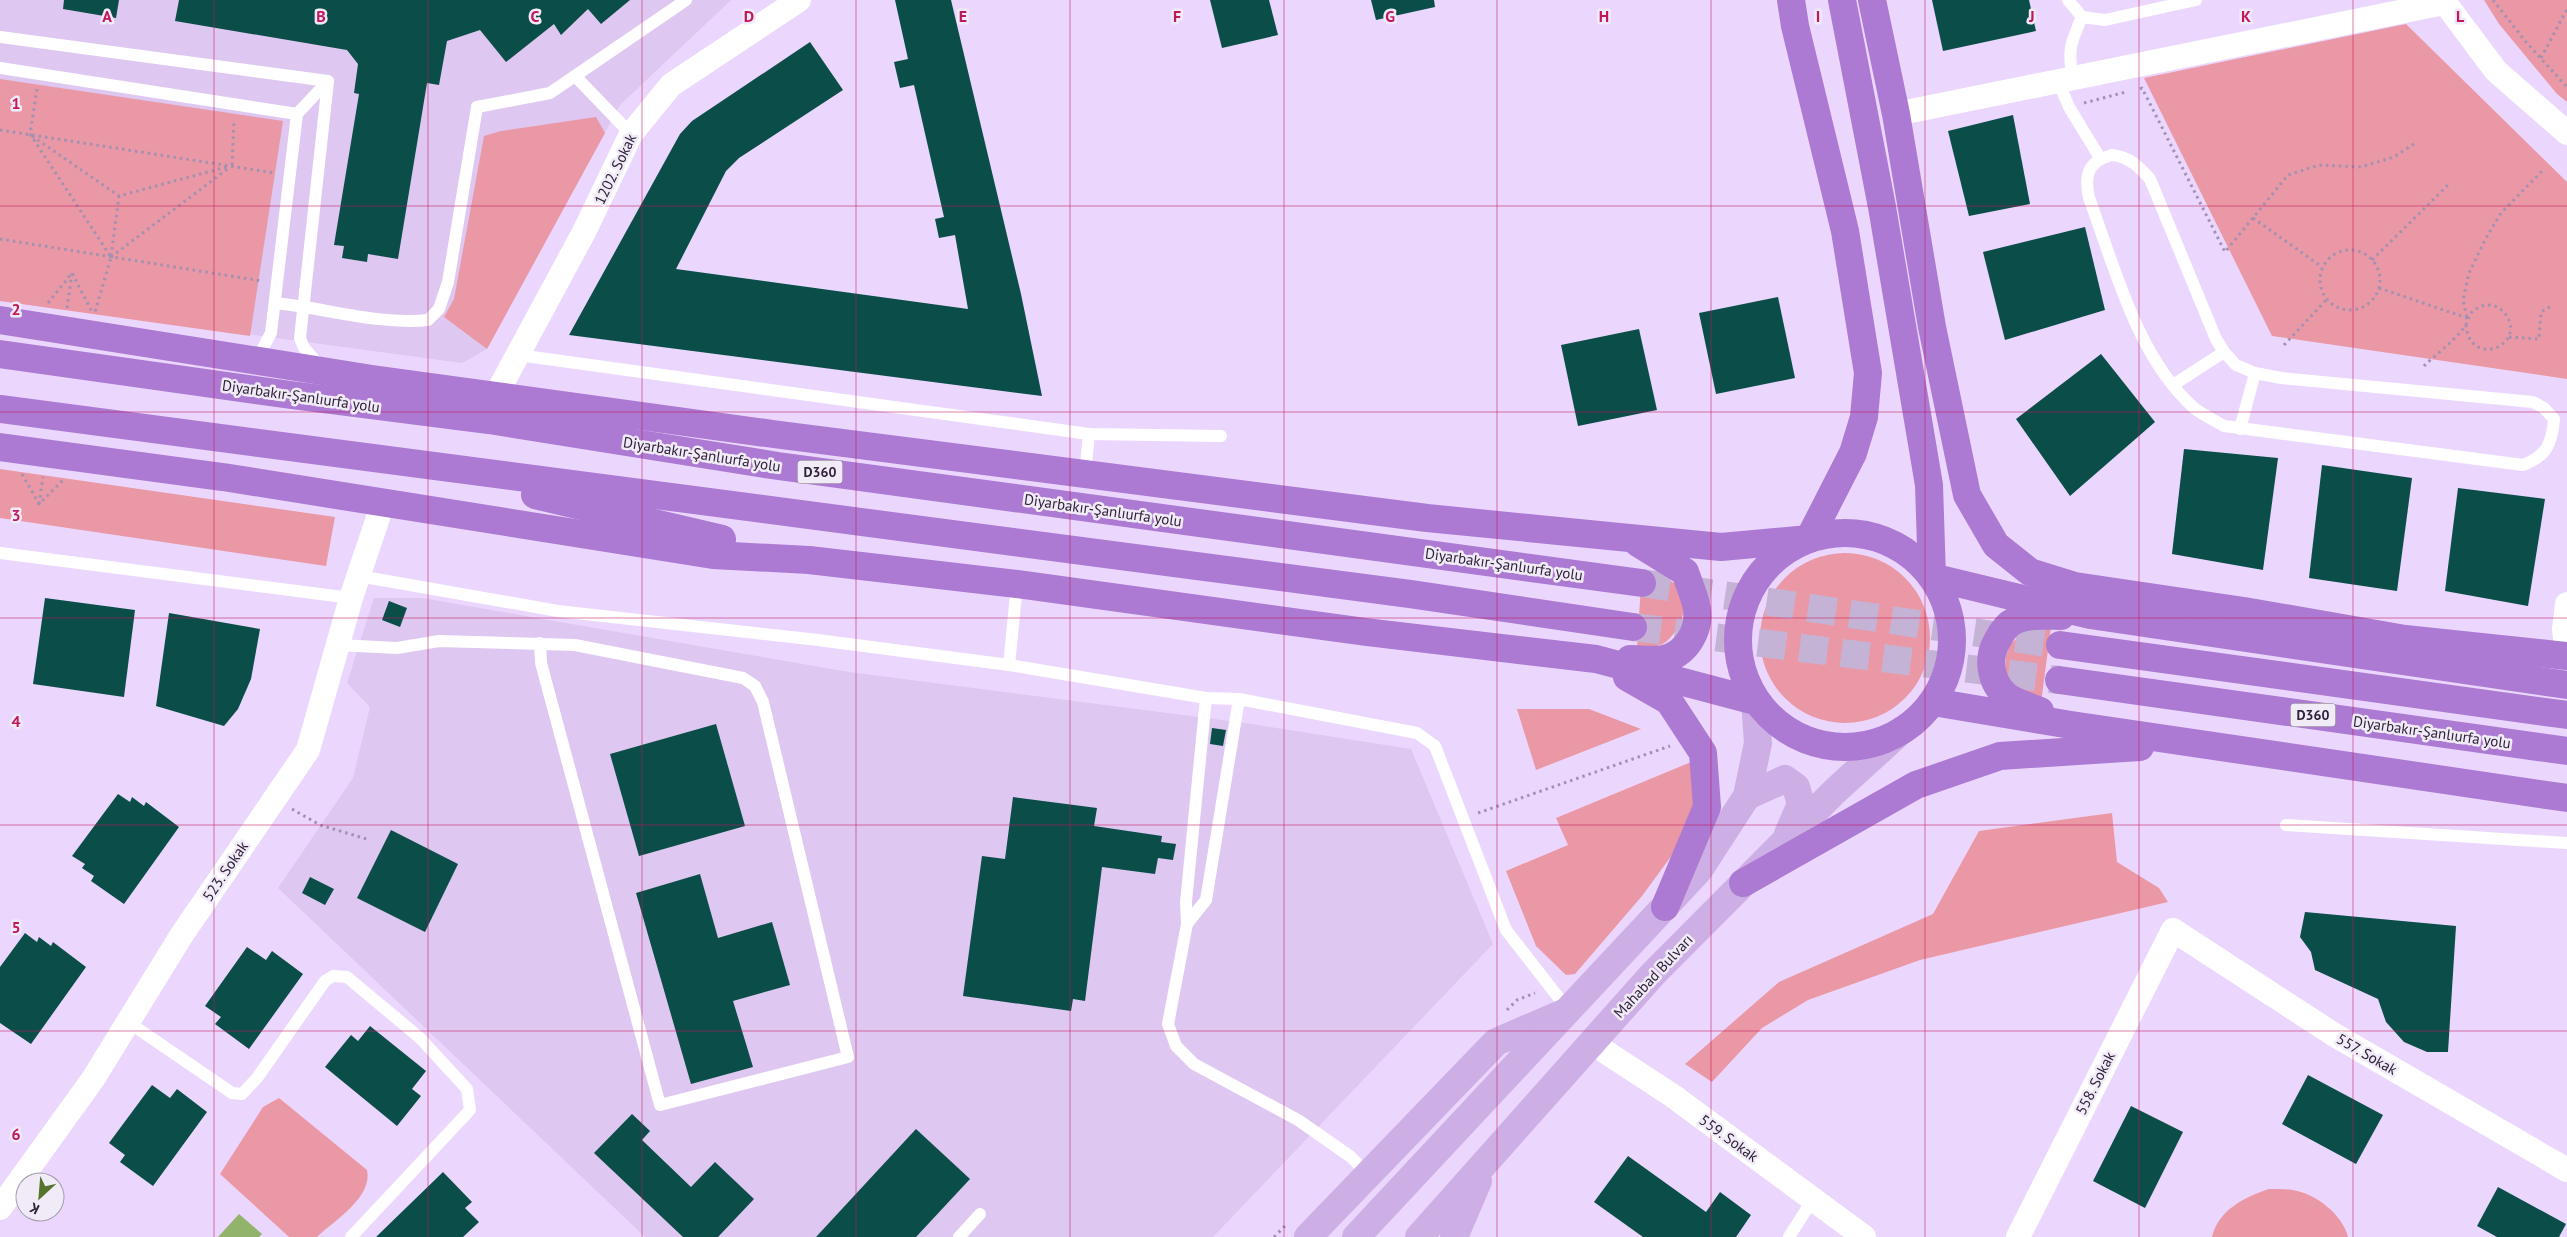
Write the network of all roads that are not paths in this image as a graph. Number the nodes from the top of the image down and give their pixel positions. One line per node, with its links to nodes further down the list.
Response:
1 (686, 0): 12 (lane)
2 (799, 0): 18 (street, 1202. Sokak)
3 (1791, 0): 40 (highway)
4 (1842, 0): 43 (highway)
5 (1872, 0): 16 (highway)
6 (2068, 0): 9 (lane)
7 (2196, 0): 9 (lane)
8 (2443, 2): 13 (street); 17 (street)
9 (2082, 16): 13 (lane)
10 (0, 37): 14 (lane)
11 (0, 68): 15 (lane)
12 (576, 76): 18 (lane); 21 (lane)
13 (2066, 80): 16 (street); 19 (lane)
14 (328, 81): 15 (lane); 21 (lane)
15 (297, 114): 20 (lane)
16 (1896, 114): 53 (highway)
17 (2567, 133)
18 (631, 134): 25 (street, 1202. Sokak)
19 (2100, 158): 23 (lane); 29 (lane)
20 (275, 303): 21 (lane); 26 (lane)
21 (304, 306): 27 (lane)
22 (0, 320): 26 (highway)
23 (2224, 352): 28 (lane); 29 (lane)
24 (0, 354): 30 (highway, Diyarbakır-Şanlıurfa yolu / D360)
25 (518, 355): 30 (street, 1202. Sokak); 33 (lane)
26 (257, 359): 27 (highway)
27 (324, 371): 30 (highway)
28 (2255, 373): 32 (lane); 32 (lane)
29 (2172, 385): 32 (lane)
30 (493, 407): 37 (highway); 44 (highway, Diyarbakır-Şanlıurfa yolu / D360)
31 (0, 409): 36 (highway)
32 (2240, 429)
33 (1089, 434): 34 (lane); 37 (lane)
34 (1221, 436)
35 (0, 447): 38 (highway)
36 (400, 462): 42 (highway); 49 (highway)
37 (1085, 474): 39 (highway)
38 (383, 503): 42 (highway); 46 (street, 523. Sokak)
39 (1631, 539): 40 (highway); 54 (highway)
40 (1809, 539): 43 (highway); 60 (highway)
41 (0, 553): 46 (lane)
42 (809, 560): 45 (highway)
43 (1932, 577): 48 (highway); 61 (highway)
44 (1642, 583)
45 (1017, 584): 54 (highway); 55 (lane)
46 (355, 587): 51 (street, 523. Sokak); 55 (lane)
47 (2567, 604): 53 (street)
48 (2090, 615): 57 (highway); 63 (highway)
49 (1633, 628)
50 (540, 643): 50 (lane); 51 (lane)
51 (338, 645): 77 (street, 523. Sokak)
52 (2060, 645): 62 (highway, D360)
53 (2567, 656)
54 (1596, 659): 60 (highway); 73 (highway)
55 (1009, 664): 58 (lane)
56 (2059, 680): 66 (highway, Diyarbakır-Şanlıurfa yolu / D360)
57 (2567, 685)
58 (1206, 698): 59 (lane); 74 (lane)
59 (1239, 699): 74 (lane); 76 (lane)
60 (1755, 701): 64 (highway); 67 (main road)
61 (1933, 702): 63 (highway); 64 (highway)
62 (2567, 715)
63 (2071, 725): 65 (highway)
64 (1902, 730): 70 (main road, Mahabad Bulvarı)
65 (2197, 744): 68 (highway); 72 (highway)
66 (2567, 751)
67 (1747, 796): 70 (main road); 73 (main road)
68 (2567, 798)
69 (2286, 824): 71 (lane)
70 (1784, 842): 72 (main road, Mahabad Bulvarı)
71 (2567, 843)
72 (1743, 883): 78 (main road, Mahabad Bulvarı)
73 (1665, 907): 76 (main road)
74 (1187, 924): 81 (lane)
75 (2173, 930): 80 (street, 557. Sokak); 93 (street, 558. Sokak)
76 (1569, 1011): 81 (main road); 88 (main road)
77 (128, 1022): 82 (street, 523. Sokak); 85 (lane)
78 (1592, 1043): 79 (main road, Mahabad Bulvarı); 83 (street, 559. Sokak)
79 (1486, 1161): 89 (main road, Mahabad Bulvarı); 90 (main road)
80 (2567, 1170)
81 (1368, 1175): 87 (main road)
82 (3, 1196)
83 (1813, 1200): 91 (lane); 92 (street, 559. Sokak)
84 (980, 1214): 86 (lane)
85 (351, 1237)
86 (959, 1237)
87 (1308, 1237)
88 (1356, 1237)
89 (1419, 1237)
90 (1454, 1237)
91 (1789, 1237)
92 (1864, 1237)
93 (2018, 1237)

